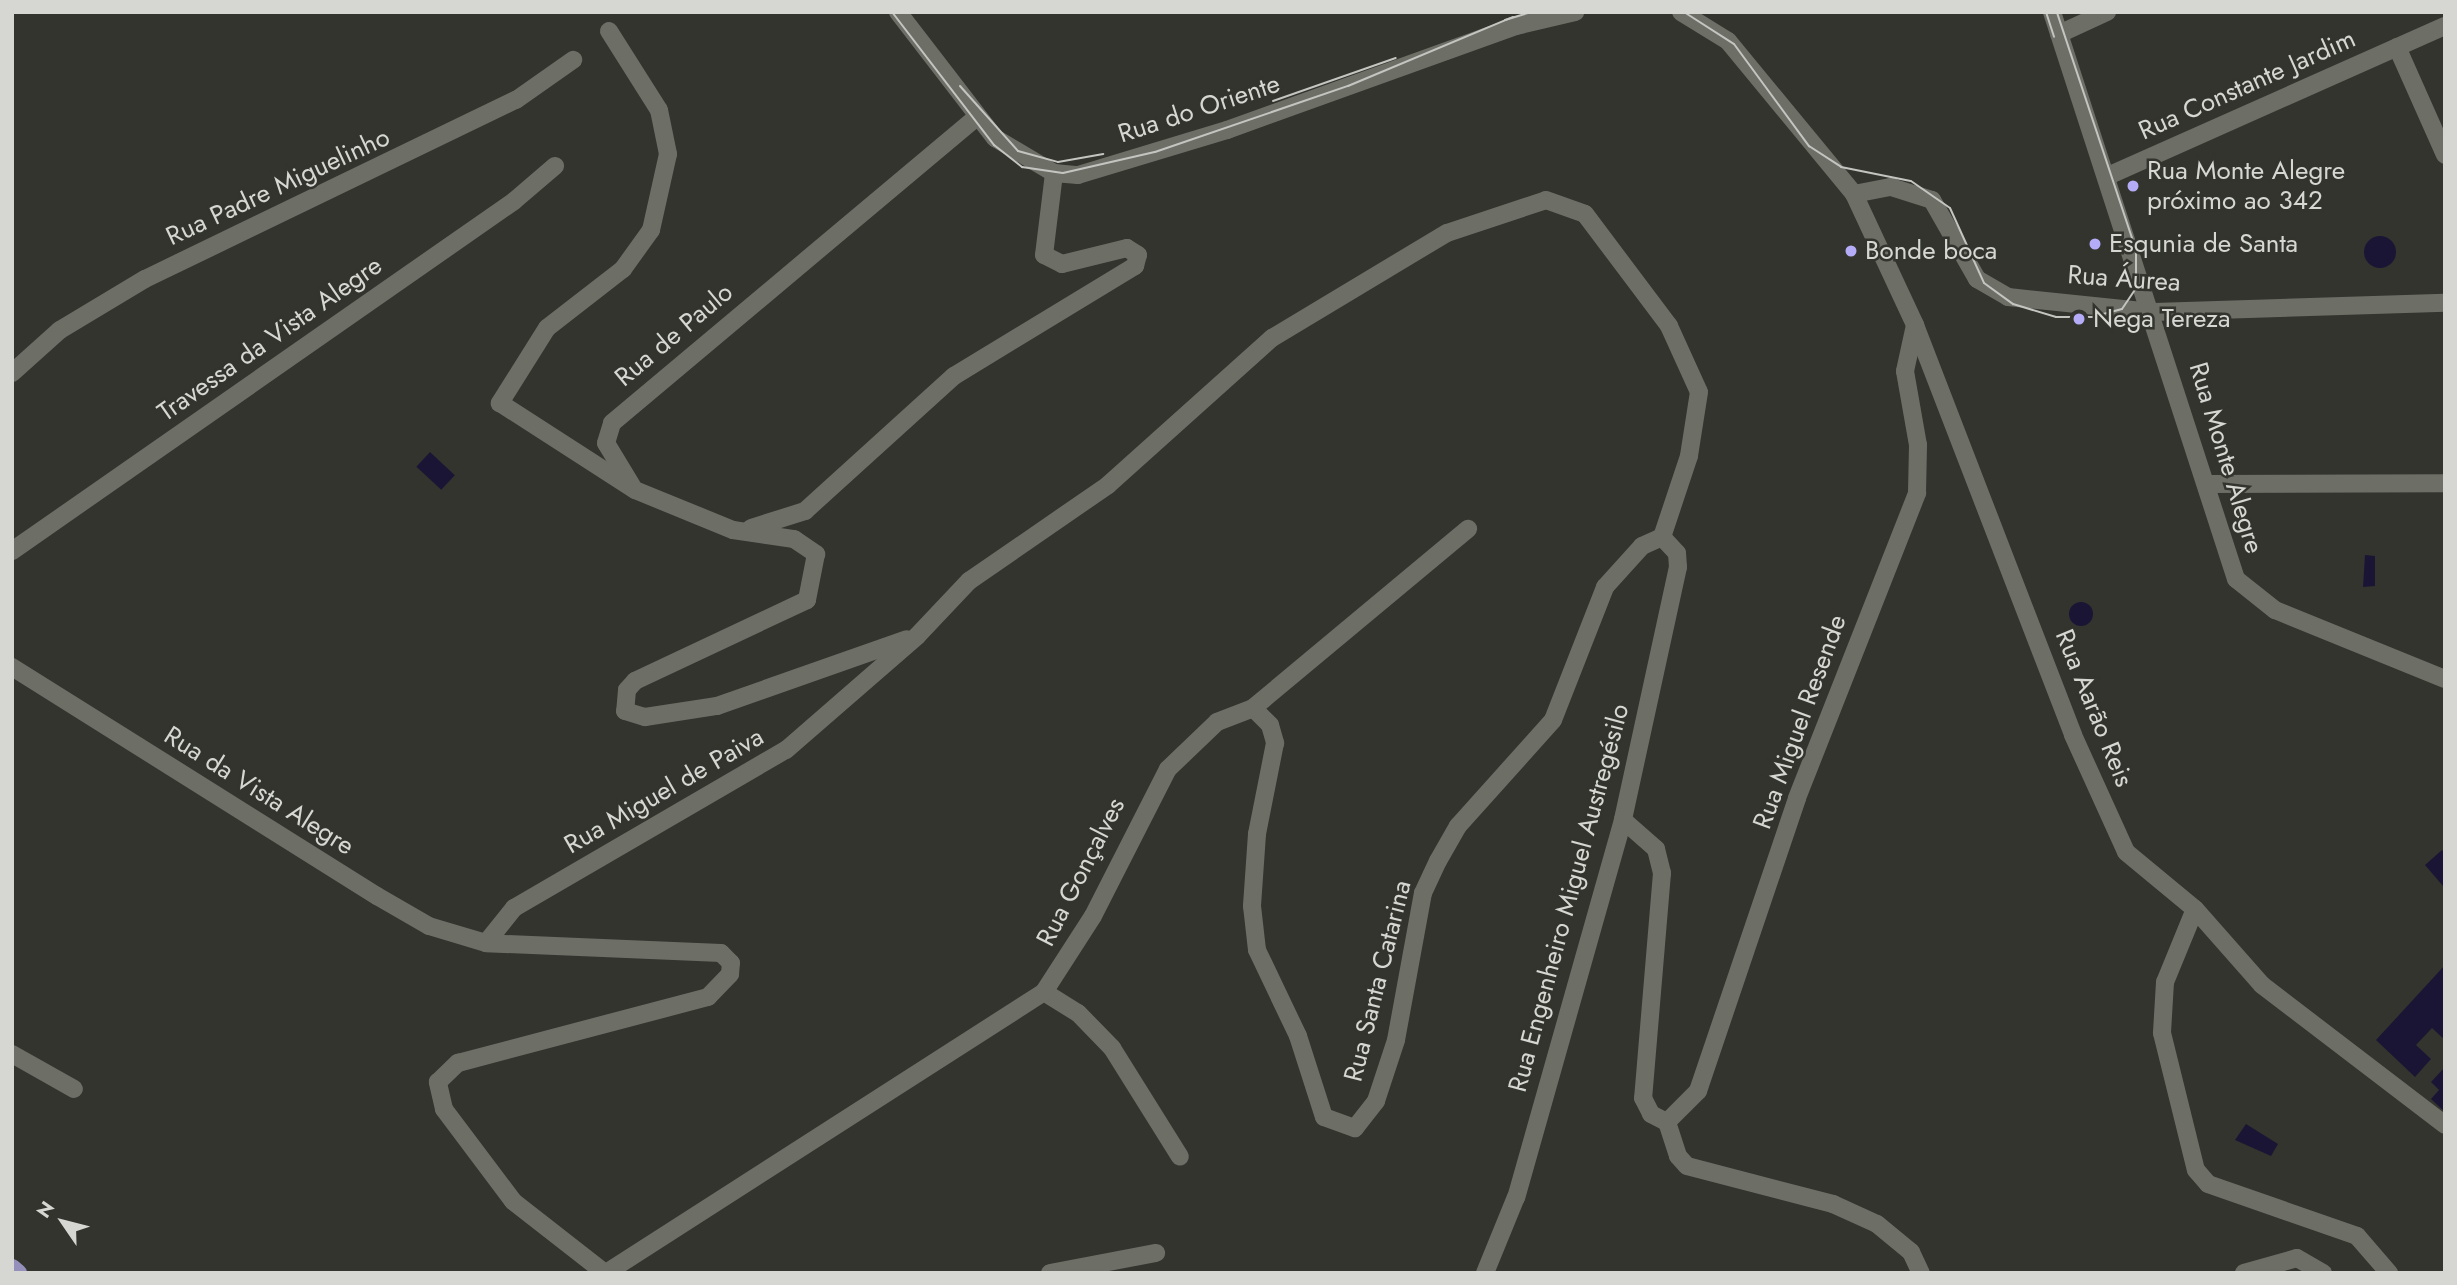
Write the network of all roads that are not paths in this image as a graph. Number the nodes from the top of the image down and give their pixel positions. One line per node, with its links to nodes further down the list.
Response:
1 (1575, 12): 14 (street, Rua do Oriente)
2 (2052, 12): 8 (street, Rua Monte Alegre)
3 (2107, 12): 8 (street)
4 (1687, 13): 16 (street)
5 (904, 14): 11 (street)
6 (2445, 26): 9 (street, Rua Constante Jardim)
7 (609, 32): 23 (street)
8 (2059, 34): 15 (street, Rua Monte Alegre)
9 (2397, 47): 12 (street); 15 (street, Rua Constante Jardim)
10 (573, 60): 20 (street, Rua Padre Miguelinho)
11 (977, 117): 14 (street); 23 (street, Rua de Paulo)
12 (2445, 155)
13 (555, 166): 27 (street, Travessa da Vista Alegre)
14 (1054, 173): 25 (street)
15 (2109, 175): 18 (street, Rua Monte Alegre)
16 (1854, 194): 18 (street, Rua Áurea); 19 (street, Rua Aarão Reis)
17 (2445, 303): 18 (street, Rua Áurea)
18 (2154, 312): 22 (street, Rua Monte Alegre)
19 (1915, 325): 33 (street, Rua Aarão Reis); 38 (street, Rua Miguel Resende)
20 (12, 373)
21 (2445, 483): 22 (street)
22 (2206, 484): 30 (street, Rua Monte Alegre)
23 (635, 491): 25 (street, Rua Miguel de Paiva)
24 (1468, 529): 31 (street, Rua Gonçalves)
25 (733, 530): 28 (street, Rua Miguel de Paiva)
26 (1662, 537): 28 (street); 31 (street, Rua Santa Catarina); 32 (street, Rua Engenheiro Miguel Austregésilo)
27 (12, 551)
28 (917, 636): 34 (street, Rua Miguel de Paiva)
29 (12, 667): 34 (street, Rua da Vista Alegre)
30 (2445, 679)
31 (1254, 708): 35 (street, Rua Gonçalves)
32 (1623, 820): 38 (street); 46 (street, Rua Engenheiro Miguel Austregésilo)
33 (2195, 909): 39 (street, Rua Aarão Reis); 50 (street)
34 (486, 943): 44 (street)
35 (1044, 992): 40 (street); 44 (street, Rua Gonçalves)
36 (12, 1054): 37 (street)
37 (74, 1090)
38 (1667, 1122): 47 (street)
39 (2445, 1125)
40 (1180, 1157)
41 (1156, 1253): 45 (street)
42 (12, 1268): 43 (main road)
43 (18, 1273)
44 (606, 1273)
45 (1049, 1273)
46 (1485, 1273)
47 (1922, 1273)
48 (2244, 1273): 49 (street)
49 (2323, 1273)
50 (2389, 1273)

